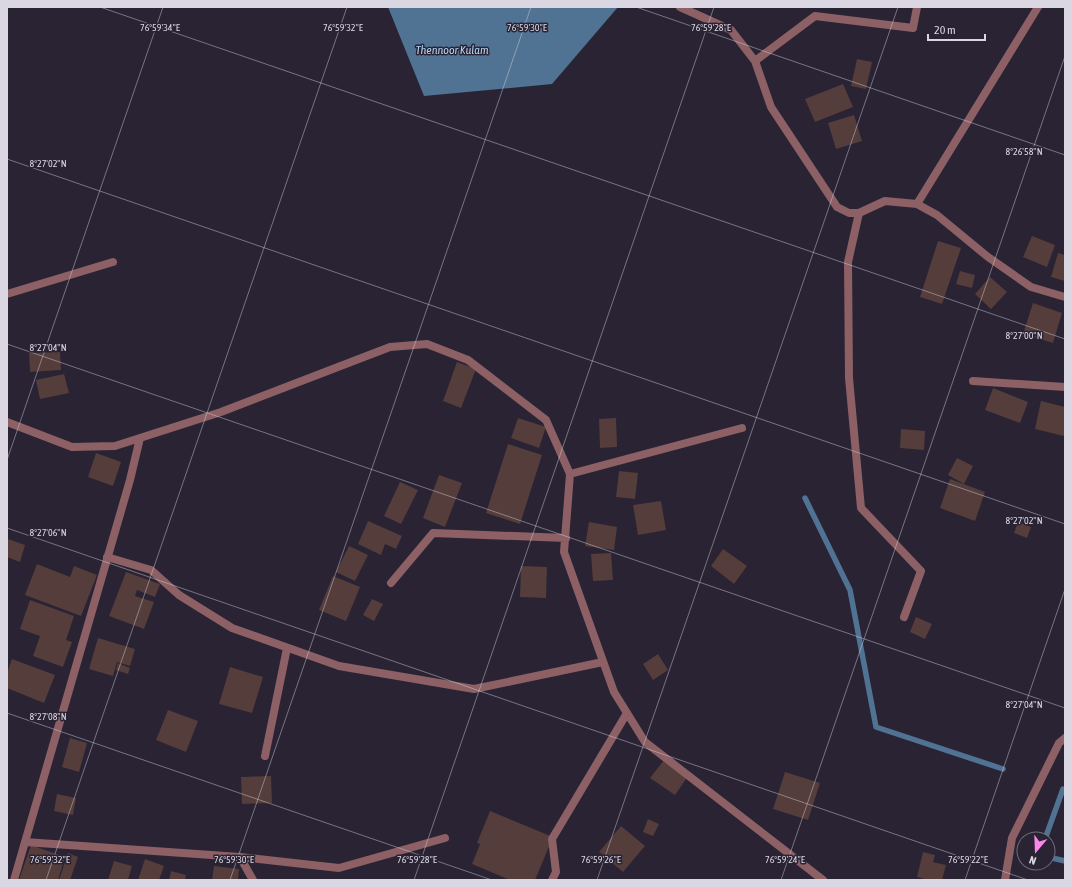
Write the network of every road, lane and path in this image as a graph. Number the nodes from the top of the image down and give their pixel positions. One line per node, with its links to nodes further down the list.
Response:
1 (680, 7): 4 (street)
2 (917, 7): 4 (street)
3 (1038, 7): 5 (street)
4 (755, 61): 6 (street)
5 (917, 204): 6 (street); 9 (street)
6 (860, 213): 19 (street)
7 (113, 262): 8 (street)
8 (7, 294)
9 (1065, 297)
10 (973, 381): 11 (street)
11 (1065, 386)
12 (7, 422): 14 (street)
13 (742, 428): 15 (street)
14 (140, 438): 15 (street); 17 (street)
15 (570, 474): 16 (street)
16 (566, 538): 18 (street); 21 (street)
17 (108, 556): 20 (street); 26 (street)
18 (391, 583)
19 (904, 617)
20 (287, 648): 21 (street); 24 (street)
21 (603, 662): 22 (street)
22 (627, 713): 30 (street); 31 (street)
23 (1065, 738): 32 (street)
24 (265, 756)
25 (445, 838): 27 (street)
26 (25, 842): 27 (street); 28 (street)
27 (240, 857): 29 (street)
28 (14, 880)
29 (253, 880)
30 (552, 880)
31 (823, 880)
32 (1006, 880)

